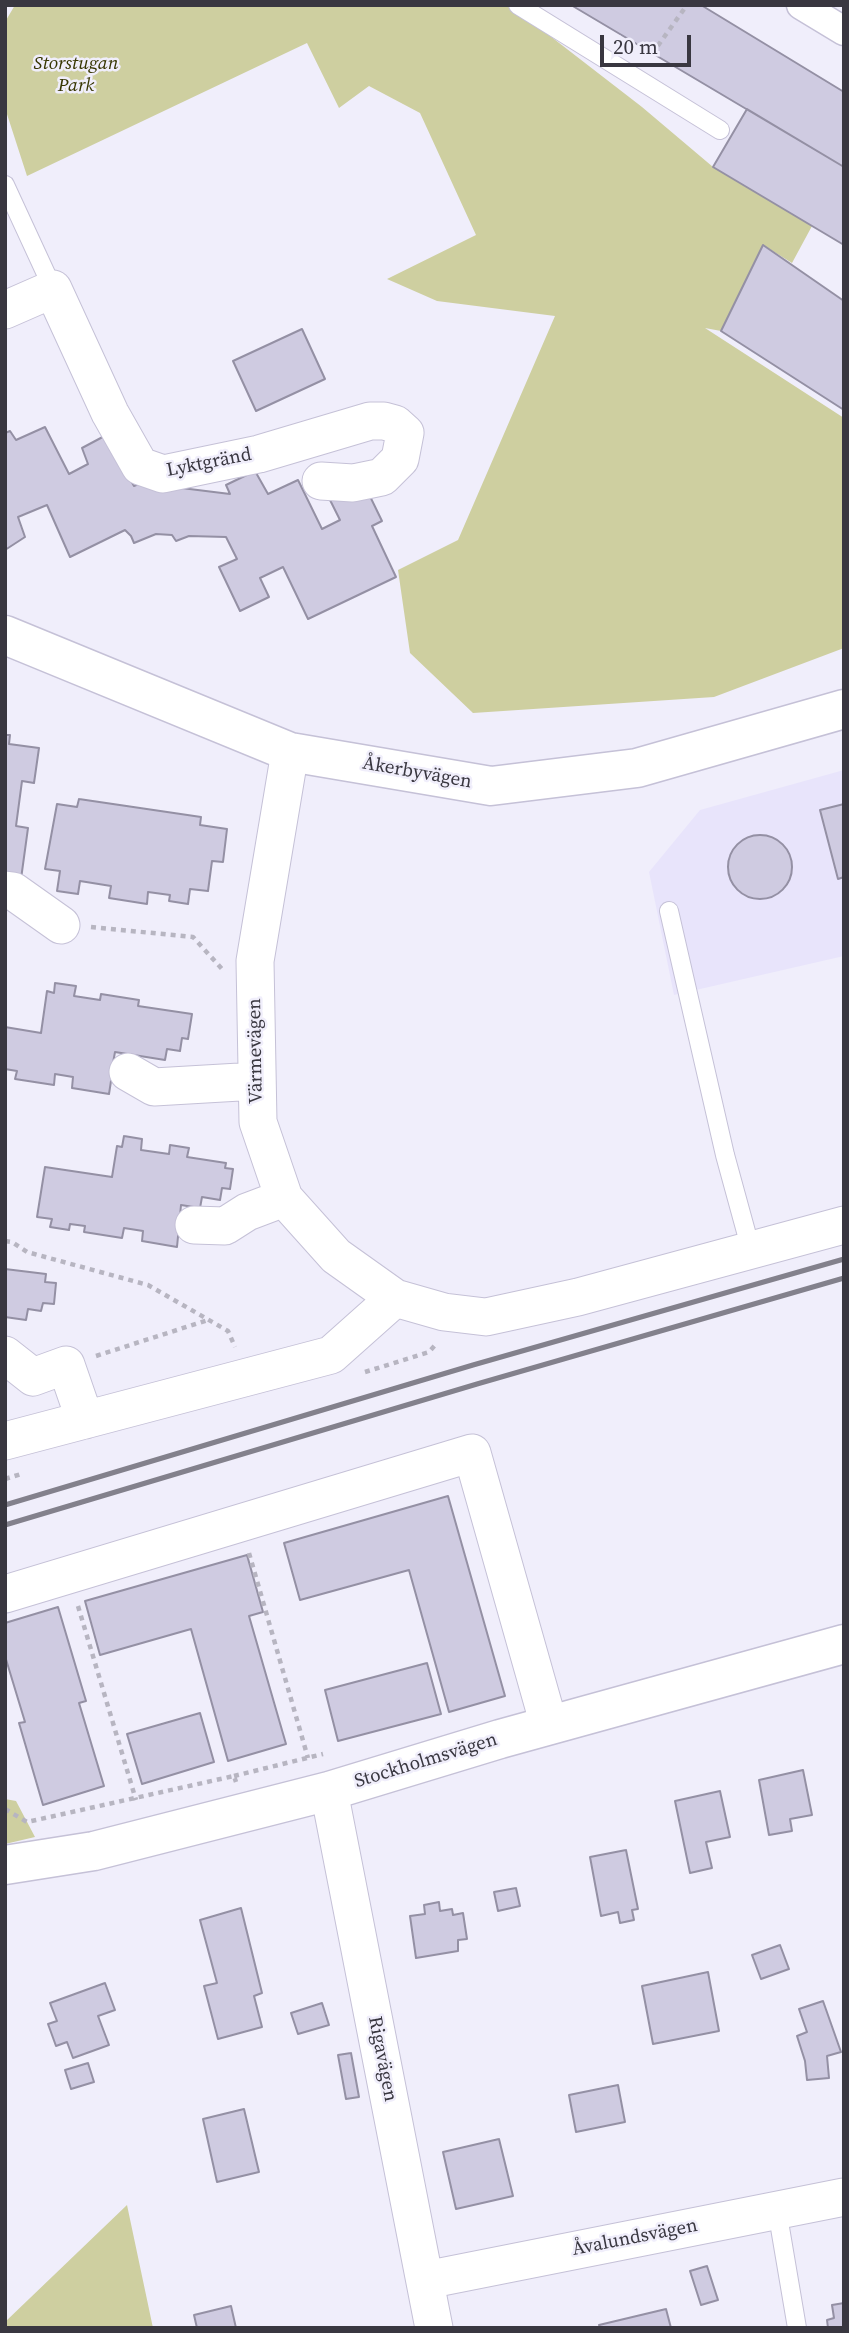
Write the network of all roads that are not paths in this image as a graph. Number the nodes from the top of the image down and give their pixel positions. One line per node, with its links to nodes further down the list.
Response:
1 (518, 5): 4 (lane)
2 (801, 5): 3 (street)
3 (844, 31)
4 (720, 130)
5 (5, 185): 6 (lane)
6 (53, 289): 7 (street); 8 (street, Lyktgränd)
7 (5, 310)
8 (321, 481)
9 (5, 635): 11 (street, Åkerbyvägen)
10 (844, 709): 11 (street, Åkerbyvägen)
11 (290, 752): 16 (street, Värmevägen)
12 (5, 890): 14 (street)
13 (669, 911): 20 (lane)
14 (61, 925)
15 (128, 1072): 16 (street)
16 (257, 1081): 17 (street, Värmevägen)
17 (284, 1198): 18 (street); 21 (street, Värmevägen)
18 (194, 1225)
19 (844, 1225): 20 (street, Värmevägen)
20 (751, 1250): 21 (street, Värmevägen)
21 (395, 1298): 23 (street)
22 (27, 1371): 23 (street)
23 (85, 1420): 24 (street)
24 (5, 1441)
25 (5, 1594): 27 (street)
26 (844, 1644): 27 (street, Stockholmsvägen)
27 (549, 1725): 28 (street, Stockholmsvägen)
28 (329, 1791): 29 (street, Stockholmsvägen); 32 (street, Rigavägen)
29 (5, 1865)
30 (844, 2197): 31 (street, Åvalundsvägen)
31 (777, 2210): 32 (street, Åvalundsvägen); 34 (lane)
32 (426, 2280): 33 (street, Rigavägen)
33 (434, 2328)
34 (797, 2328)

